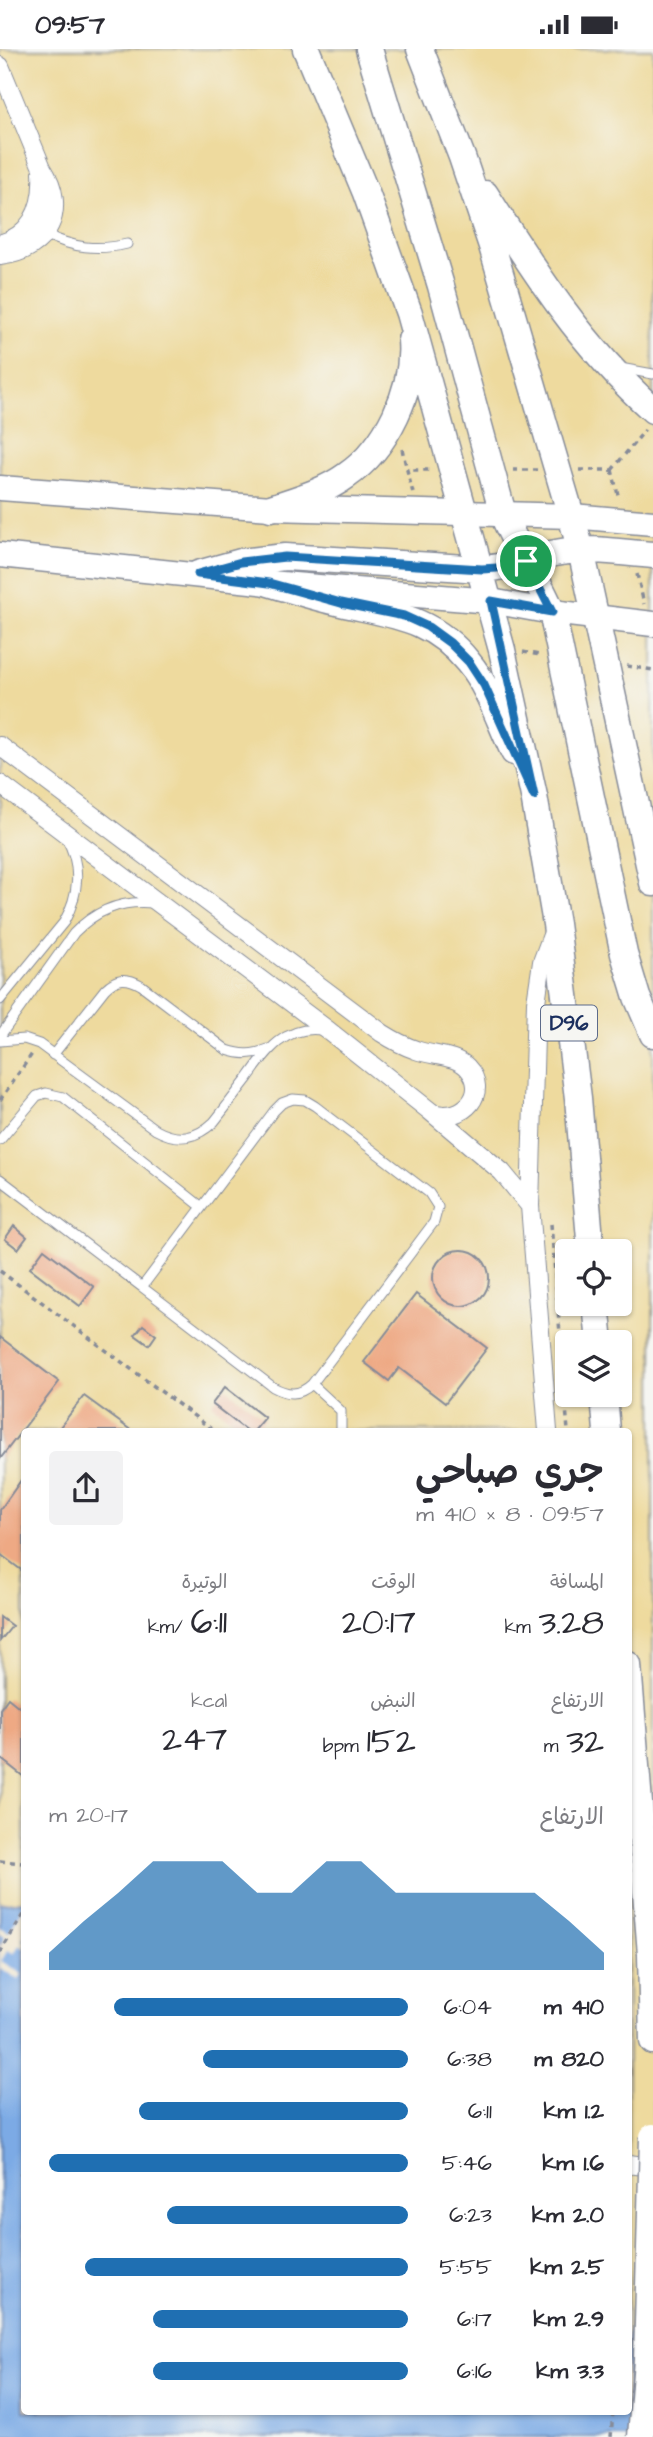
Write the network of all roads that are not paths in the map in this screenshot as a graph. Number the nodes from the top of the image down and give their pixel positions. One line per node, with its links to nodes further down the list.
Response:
1 (306, 49): 11 (main road)
2 (369, 49): 18 (main road)
3 (421, 49): 5 (main road)
4 (0, 66): 6 (street)
5 (462, 157): 12 (main road); 19 (main road)
6 (42, 168): 7 (street); 8 (street)
7 (45, 234): 9 (lane); 10 (street)
8 (0, 244)
9 (127, 244)
10 (0, 256)
11 (409, 313): 16 (main road); 17 (main road)
12 (601, 358): 13 (lane); 14 (main road)
13 (653, 374)
14 (653, 410)
15 (0, 488): 16 (main road)
16 (271, 508): 17 (main road)
17 (464, 514): 18 (main road); 25 (main road)
18 (503, 514): 19 (main road); 24 (main road)
19 (572, 516): 20 (main road); 21 (main road)
20 (653, 523)
21 (581, 550): 23 (main road); 24 (main road); 30 (main road)
22 (0, 555): 26 (main road)
23 (653, 555)
24 (526, 561): 25 (main road); 29 (main road)
25 (482, 569): 26 (main road); 28 (main road)
26 (198, 574): 27 (main road)
27 (269, 583): 28 (main road); 34 (main road)
28 (491, 601): 29 (main road); 34 (main road, D96)
29 (552, 612): 30 (main road); 41 (main road)
30 (597, 618): 31 (main road); 36 (main road)
31 (653, 624)
32 (0, 746): 46 (street)
33 (0, 784): 35 (street)
34 (534, 796): 38 (main road, D96)
35 (62, 830): 37 (street); 39 (lane)
36 (653, 883)
37 (159, 903): 40 (street); 42 (lane)
38 (556, 924): 49 (street); 51 (main road, D96)
39 (0, 1000)
40 (329, 1031): 44 (lane); 46 (street)
41 (653, 1034)
42 (0, 1036)
43 (0, 1041): 45 (lane)
44 (269, 1048): 45 (lane); 45 (lane)
45 (53, 1055)
46 (430, 1111): 49 (street)
47 (0, 1140): 50 (lane)
48 (0, 1179): 52 (lane)
49 (530, 1206): 56 (street)
50 (202, 1207): 52 (lane); 53 (lane)
51 (591, 1239)
52 (142, 1287): 53 (lane)
53 (312, 1384): 55 (lane)
54 (605, 1407): 57 (main road)
55 (341, 1428)
56 (548, 1428)
57 (607, 1428)
58 (632, 1709): 59 (main road)
59 (653, 2041)
60 (653, 2137): 63 (main road, bridge)
61 (632, 2164): 62 (street)
62 (653, 2167)
63 (641, 2437)

